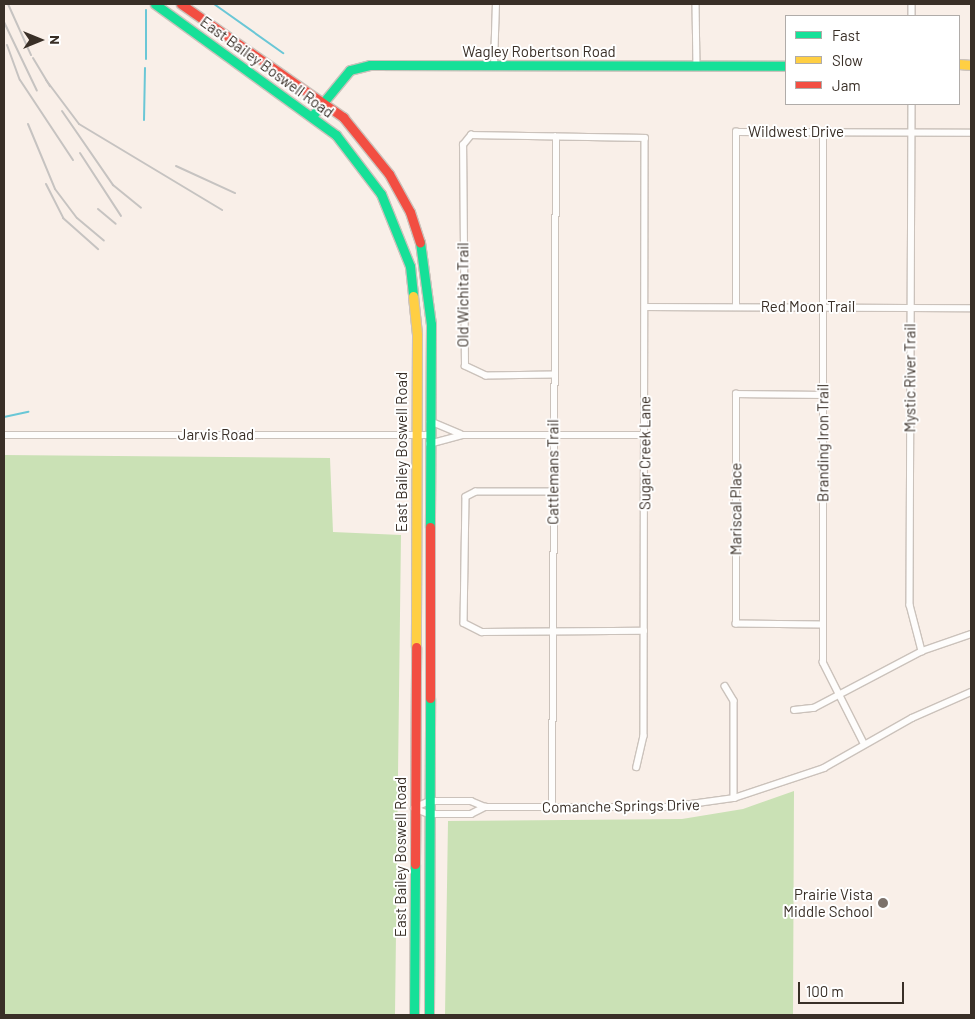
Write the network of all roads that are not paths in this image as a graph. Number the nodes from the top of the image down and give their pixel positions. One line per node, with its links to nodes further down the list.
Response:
1 (155, 4): 6 (main road, East Bailey Boswell Road)
2 (172, 4): 6 (main road)
3 (496, 4): 8 (street)
4 (696, 4): 10 (street)
5 (188, 6): 7 (main road); 11 (main road, East Bailey Boswell Road)
6 (166, 12): 7 (main road, East Bailey Boswell Road)
7 (181, 21): 13 (main road, East Bailey Boswell Road)
8 (494, 66): 10 (main road, Wagley Robertson Road); 11 (main road, Wagley Robertson Road)
9 (785, 66): 10 (main road, Wagley Robertson Road)
10 (697, 67)
11 (323, 103): 13 (main road, Wagley Robertson Road); 25 (main road, East Bailey Boswell Road)
12 (912, 105): 15 (street, Mystic River Trail)
13 (313, 115): 27 (main road, East Bailey Boswell Road)
14 (824, 132): 15 (street, Wildwest Drive); 19 (street, Wildwest Drive); 20 (street, Branding Iron Trail)
15 (910, 132): 16 (street, Wildwest Drive); 21 (street, Mystic River Trail)
16 (971, 133)
17 (556, 137): 18 (street, Sugar Creek Lane); 23 (street, Cattlemans Trail); 23 (street, Old Wichita Trail)
18 (645, 307): 19 (street, Red Moon Trail); 30 (street, Sugar Creek Lane)
19 (736, 307): 20 (street, Red Moon Trail)
20 (823, 307): 21 (street, Red Moon Trail); 24 (street, Branding Iron Trail)
21 (910, 308): 22 (street, Red Moon Trail); 37 (street, Mystic River Trail)
22 (971, 308)
23 (554, 375): 29 (street, Cattlemans Trail)
24 (823, 395): 33 (street, Branding Iron Trail); 33 (street, Mariscal Place)
25 (428, 420): 28 (street); 31 (main road, East Bailey Boswell Road)
26 (4, 435): 27 (street, Jarvis Road)
27 (416, 435): 31 (street, Jarvis Road); 46 (main road, East Bailey Boswell Road)
28 (462, 435): 29 (street); 31 (street, Jarvis Road)
29 (554, 435): 30 (street); 32 (street, Cattlemans Trail)
30 (645, 436): 35 (street, Sugar Creek Lane)
31 (428, 440): 45 (main road, East Bailey Boswell Road)
32 (553, 492): 34 (street, Cattlemans Trail); 34 (street)
33 (822, 625): 40 (street, Branding Iron Trail)
34 (553, 631): 35 (street); 48 (street, Cattlemans Trail)
35 (644, 632): 43 (street, Sugar Creek Lane)
36 (971, 634): 37 (street)
37 (922, 651): 40 (street)
38 (725, 686): 44 (street)
39 (971, 692): 42 (street, Comanche Springs Drive)
40 (836, 696): 41 (street); 42 (street, Branding Iron Trail)
41 (794, 710)
42 (864, 743): 44 (street, Comanche Springs Drive)
43 (636, 767)
44 (734, 798): 48 (street, Comanche Springs Drive)
45 (430, 801): 46 (street, Comanche Springs Drive); 47 (street, Comanche Springs Drive); 49 (main road, East Bailey Boswell Road)
46 (414, 808): 49 (street, Comanche Springs Drive); 50 (main road, East Bailey Boswell Road)
47 (485, 808): 48 (street, Comanche Springs Drive); 49 (street, Comanche Springs Drive)
48 (552, 808)
49 (430, 814): 51 (main road, East Bailey Boswell Road)
50 (414, 972): 51 (main road); 52 (main road, East Bailey Boswell Road)
51 (429, 972): 53 (main road, East Bailey Boswell Road)
52 (414, 1015)
53 (429, 1015)

